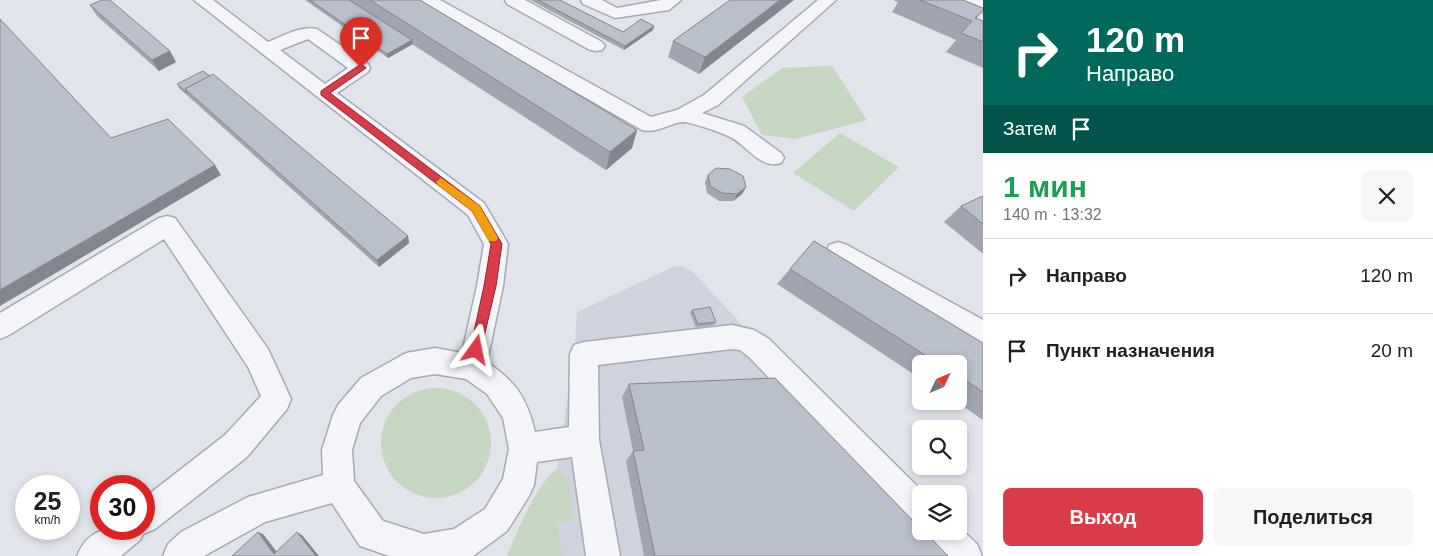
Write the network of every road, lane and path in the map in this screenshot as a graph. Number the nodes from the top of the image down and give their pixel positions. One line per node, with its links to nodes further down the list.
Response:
1 (202, 0): 10 (street)
2 (428, 0): 12 (street)
3 (513, 0): 9 (street)
4 (589, 0): 5 (street)
5 (673, 0)
6 (828, 0): 12 (street)
7 (972, 0): 8 (street)
8 (983, 7)
9 (596, 46)
10 (266, 48): 11 (street); 11 (street)
11 (324, 93): 17 (street)
12 (684, 115): 13 (street)
13 (773, 158)
14 (838, 252): 16 (street)
15 (0, 327): 22 (street)
16 (983, 334)
17 (472, 367): 19 (street); 20 (street)
18 (584, 440): 19 (street); 21 (street); 28 (street)
19 (524, 449): 25 (street)
20 (339, 486): 25 (street); 27 (street)
21 (912, 503)
22 (155, 509)
23 (115, 540): 26 (street)
24 (949, 540): 29 (street)
25 (461, 550)
26 (94, 556)
27 (180, 556)
28 (604, 556)
29 (965, 556)

